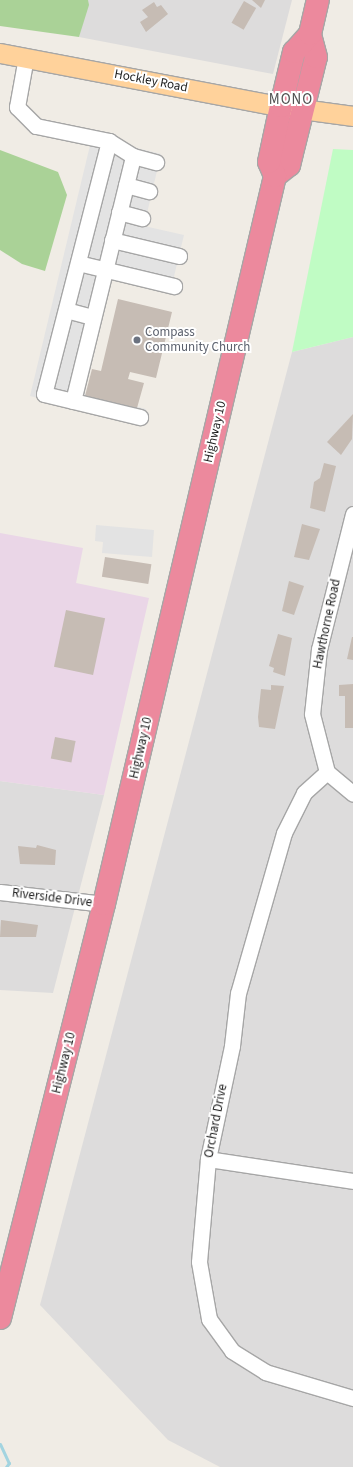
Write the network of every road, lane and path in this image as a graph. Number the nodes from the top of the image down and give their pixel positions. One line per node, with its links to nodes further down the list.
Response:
1 (318, 0): 2 (highway, Highway 10)
2 (310, 34): 5 (highway, Highway 10); 6 (highway, Highway 10)
3 (0, 53): 4 (main road, Hockley Road)
4 (26, 56): 5 (main road, Hockley Road); 8 (street)
5 (281, 106): 6 (main road, Hockley Road); 11 (highway, Highway 10)
6 (302, 110): 7 (main road, Hockley Road); 11 (highway, Highway 10)
7 (353, 116)
8 (109, 141): 9 (street); 18 (street)
9 (133, 156): 10 (street); 12 (street)
10 (156, 162)
11 (275, 176): 29 (highway, Highway 10)
12 (126, 185): 13 (street); 14 (street)
13 (149, 191)
14 (119, 212): 15 (street); 16 (street)
15 (142, 218)
16 (112, 240): 17 (street); 19 (street)
17 (179, 256)
18 (78, 262): 19 (street); 21 (street)
19 (105, 269): 20 (street); 22 (street)
20 (174, 286)
21 (66, 310): 22 (street); 23 (street)
22 (93, 317): 23 (street)
23 (72, 401): 24 (street)
24 (140, 417)
25 (353, 514): 26 (street, Hawthorne Road)
26 (327, 772): 27 (street); 30 (street, Orchard Drive)
27 (353, 794)
28 (0, 892): 29 (street, Riverside Drive)
29 (104, 904): 32 (highway, Highway 10)
30 (208, 1159): 31 (street); 33 (street, Orchard Drive)
31 (353, 1181)
32 (0, 1318)
33 (353, 1398)

